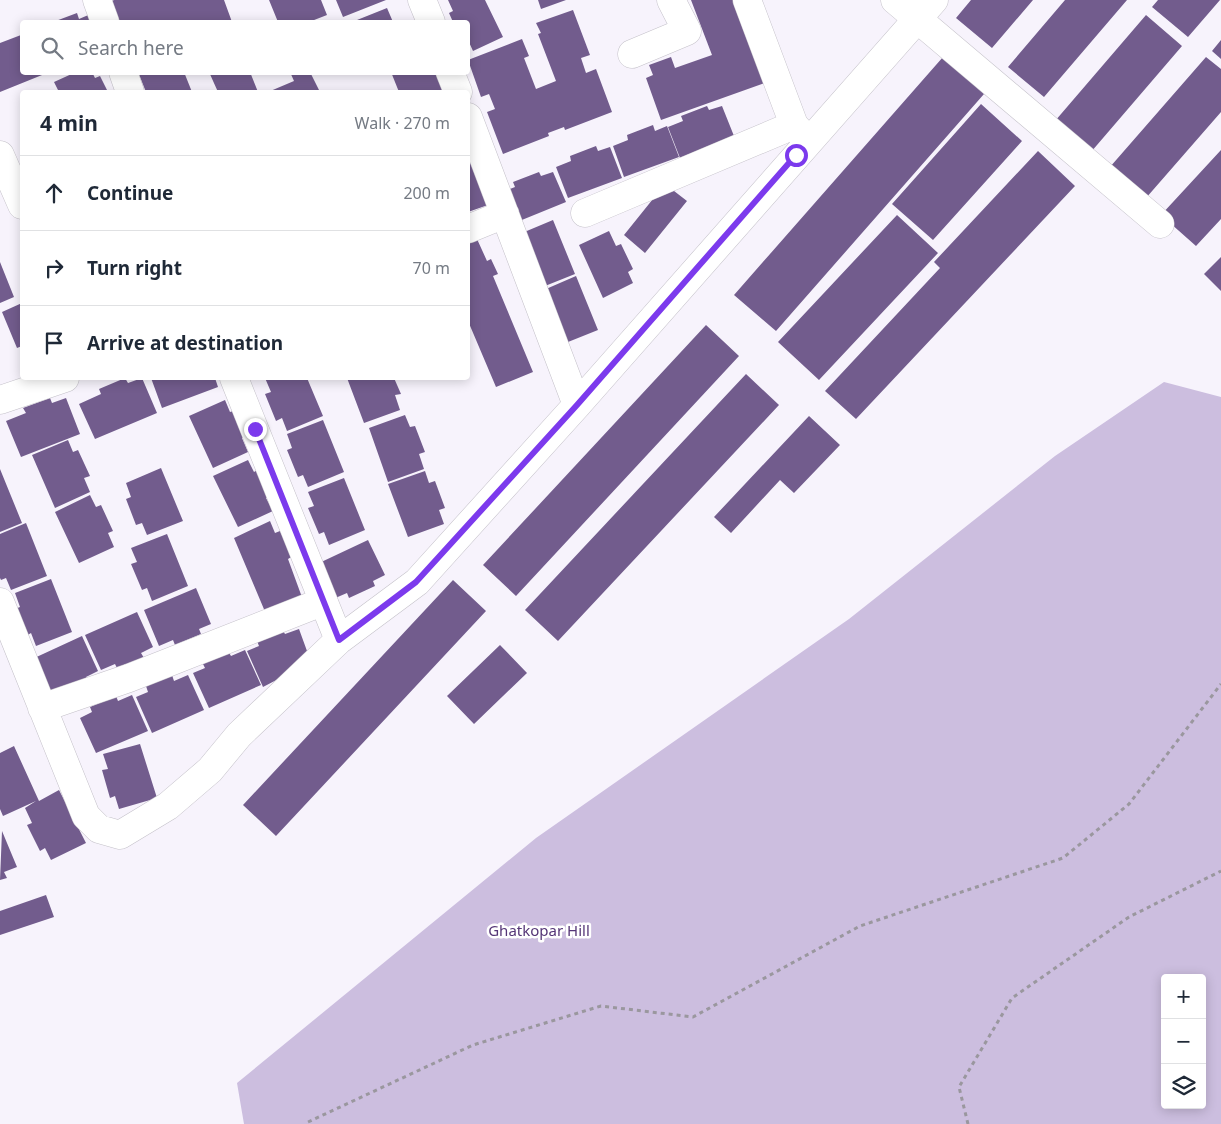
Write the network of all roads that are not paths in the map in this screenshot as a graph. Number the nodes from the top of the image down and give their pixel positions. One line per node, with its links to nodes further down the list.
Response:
1 (97, 0): 7 (street)
2 (422, 0): 8 (street)
3 (671, 0): 9 (street)
4 (747, 0): 15 (street)
5 (895, 0): 6 (street)
6 (926, 10): 15 (street); 20 (street)
7 (104, 20)
8 (430, 20)
9 (632, 54)
10 (124, 75): 12 (street)
11 (451, 75): 13 (street)
12 (129, 90)
13 (457, 90)
14 (470, 122): 19 (street)
15 (801, 133): 18 (street); 25 (street)
16 (0, 155): 17 (street)
17 (20, 200)
18 (585, 213)
19 (505, 214): 21 (street); 25 (street)
20 (1160, 224)
21 (470, 228)
22 (59, 380): 24 (street)
23 (235, 380): 27 (street)
24 (0, 400)
25 (577, 405): 28 (street)
26 (0, 602): 29 (street)
27 (322, 602): 28 (street); 29 (street)
28 (339, 640): 29 (street)
29 (42, 708)

